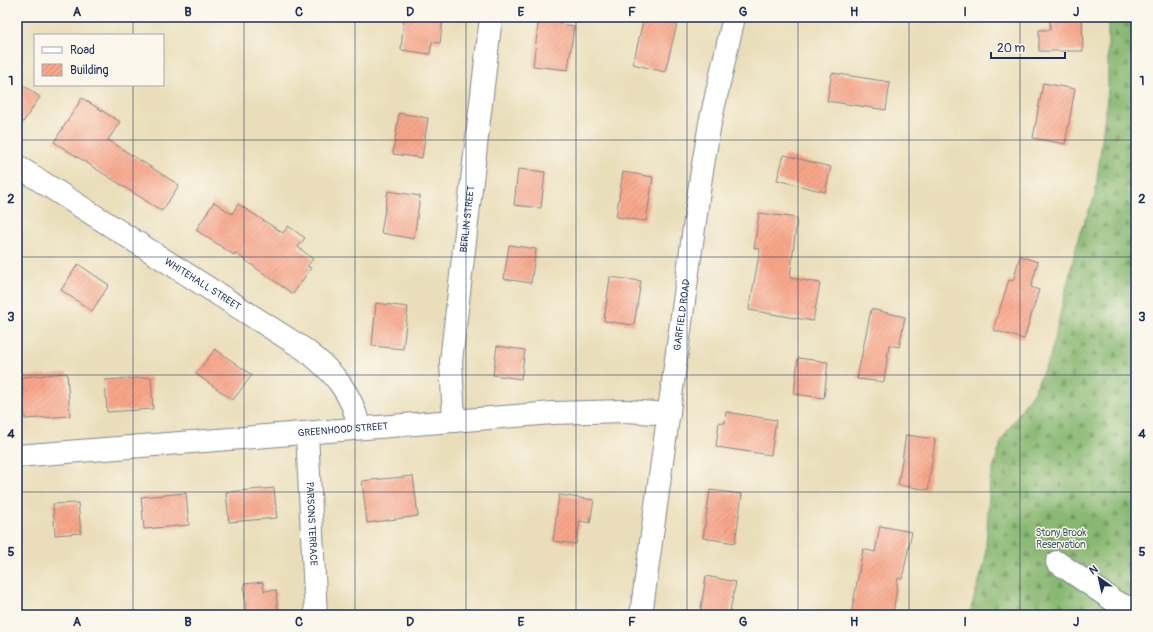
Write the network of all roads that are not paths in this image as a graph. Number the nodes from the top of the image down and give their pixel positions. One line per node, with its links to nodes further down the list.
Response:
1 (491, 17): 5 (street, BERLIN STREET)
2 (734, 17): 4 (street, GARFIELD ROAD)
3 (17, 166): 6 (street, WHITEHALL STREET)
4 (669, 414): 5 (street, GREENHOOD STREET); 12 (street, GARFIELD ROAD)
5 (454, 421): 6 (street, GREENHOOD STREET)
6 (359, 428): 7 (street, GREENHOOD STREET)
7 (307, 432): 8 (street, GREENHOOD STREET); 11 (street, PARSONS TERRACE)
8 (17, 456)
9 (1057, 562): 10 (street)
10 (1136, 611)
11 (316, 615)
12 (642, 615)

